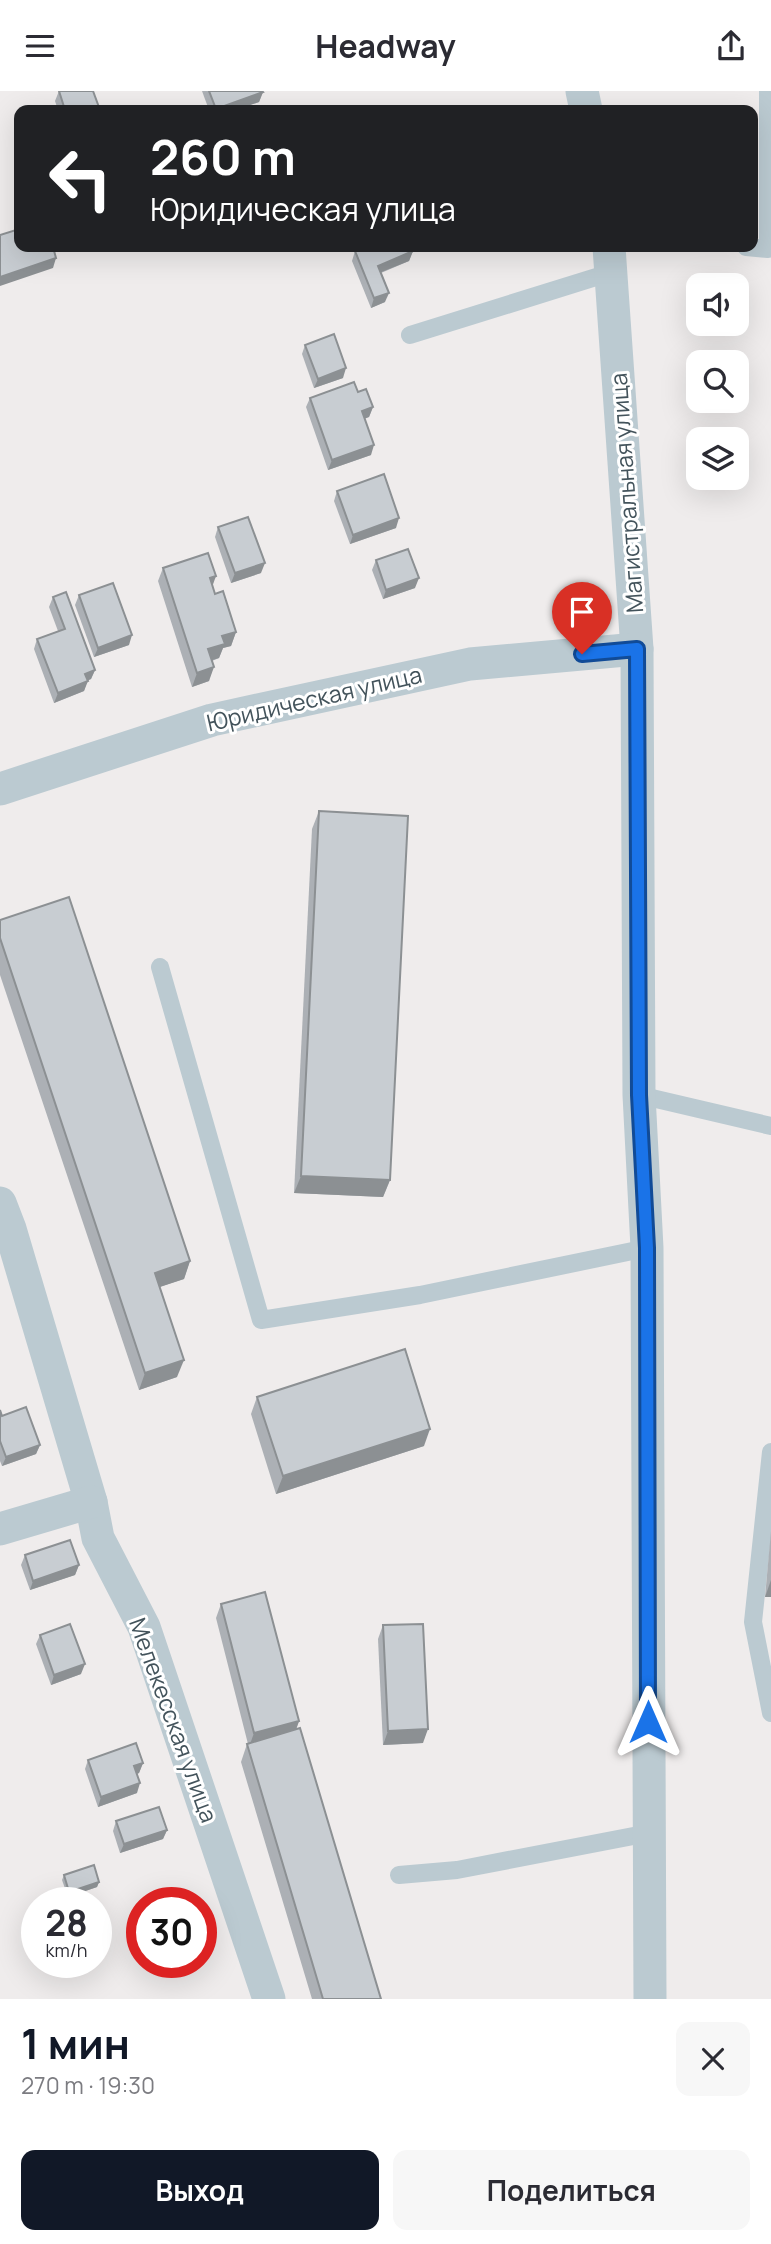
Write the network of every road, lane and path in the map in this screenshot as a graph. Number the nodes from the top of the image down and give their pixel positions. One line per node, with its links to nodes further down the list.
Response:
1 (768, 91): 2 (lane)
2 (769, 249)
3 (609, 260): 4 (lane); 5 (street, Магистральная улица)
4 (410, 335)
5 (637, 649): 6 (street, Юридическая улица); 8 (street, Магистральная улица)
6 (0, 789)
7 (160, 967): 11 (lane)
8 (639, 1095): 9 (lane); 11 (street, Магистральная улица)
9 (771, 1126)
10 (0, 1203): 13 (street, Мелекесская улица)
11 (647, 1248): 16 (street, Магистральная улица)
12 (771, 1452): 15 (lane)
13 (91, 1502): 14 (street); 18 (street, Мелекесская улица)
14 (0, 1529)
15 (771, 1713)
16 (649, 1833): 17 (lane); 19 (street, Магистральная улица)
17 (399, 1875)
18 (269, 1999)
19 (650, 1999)

